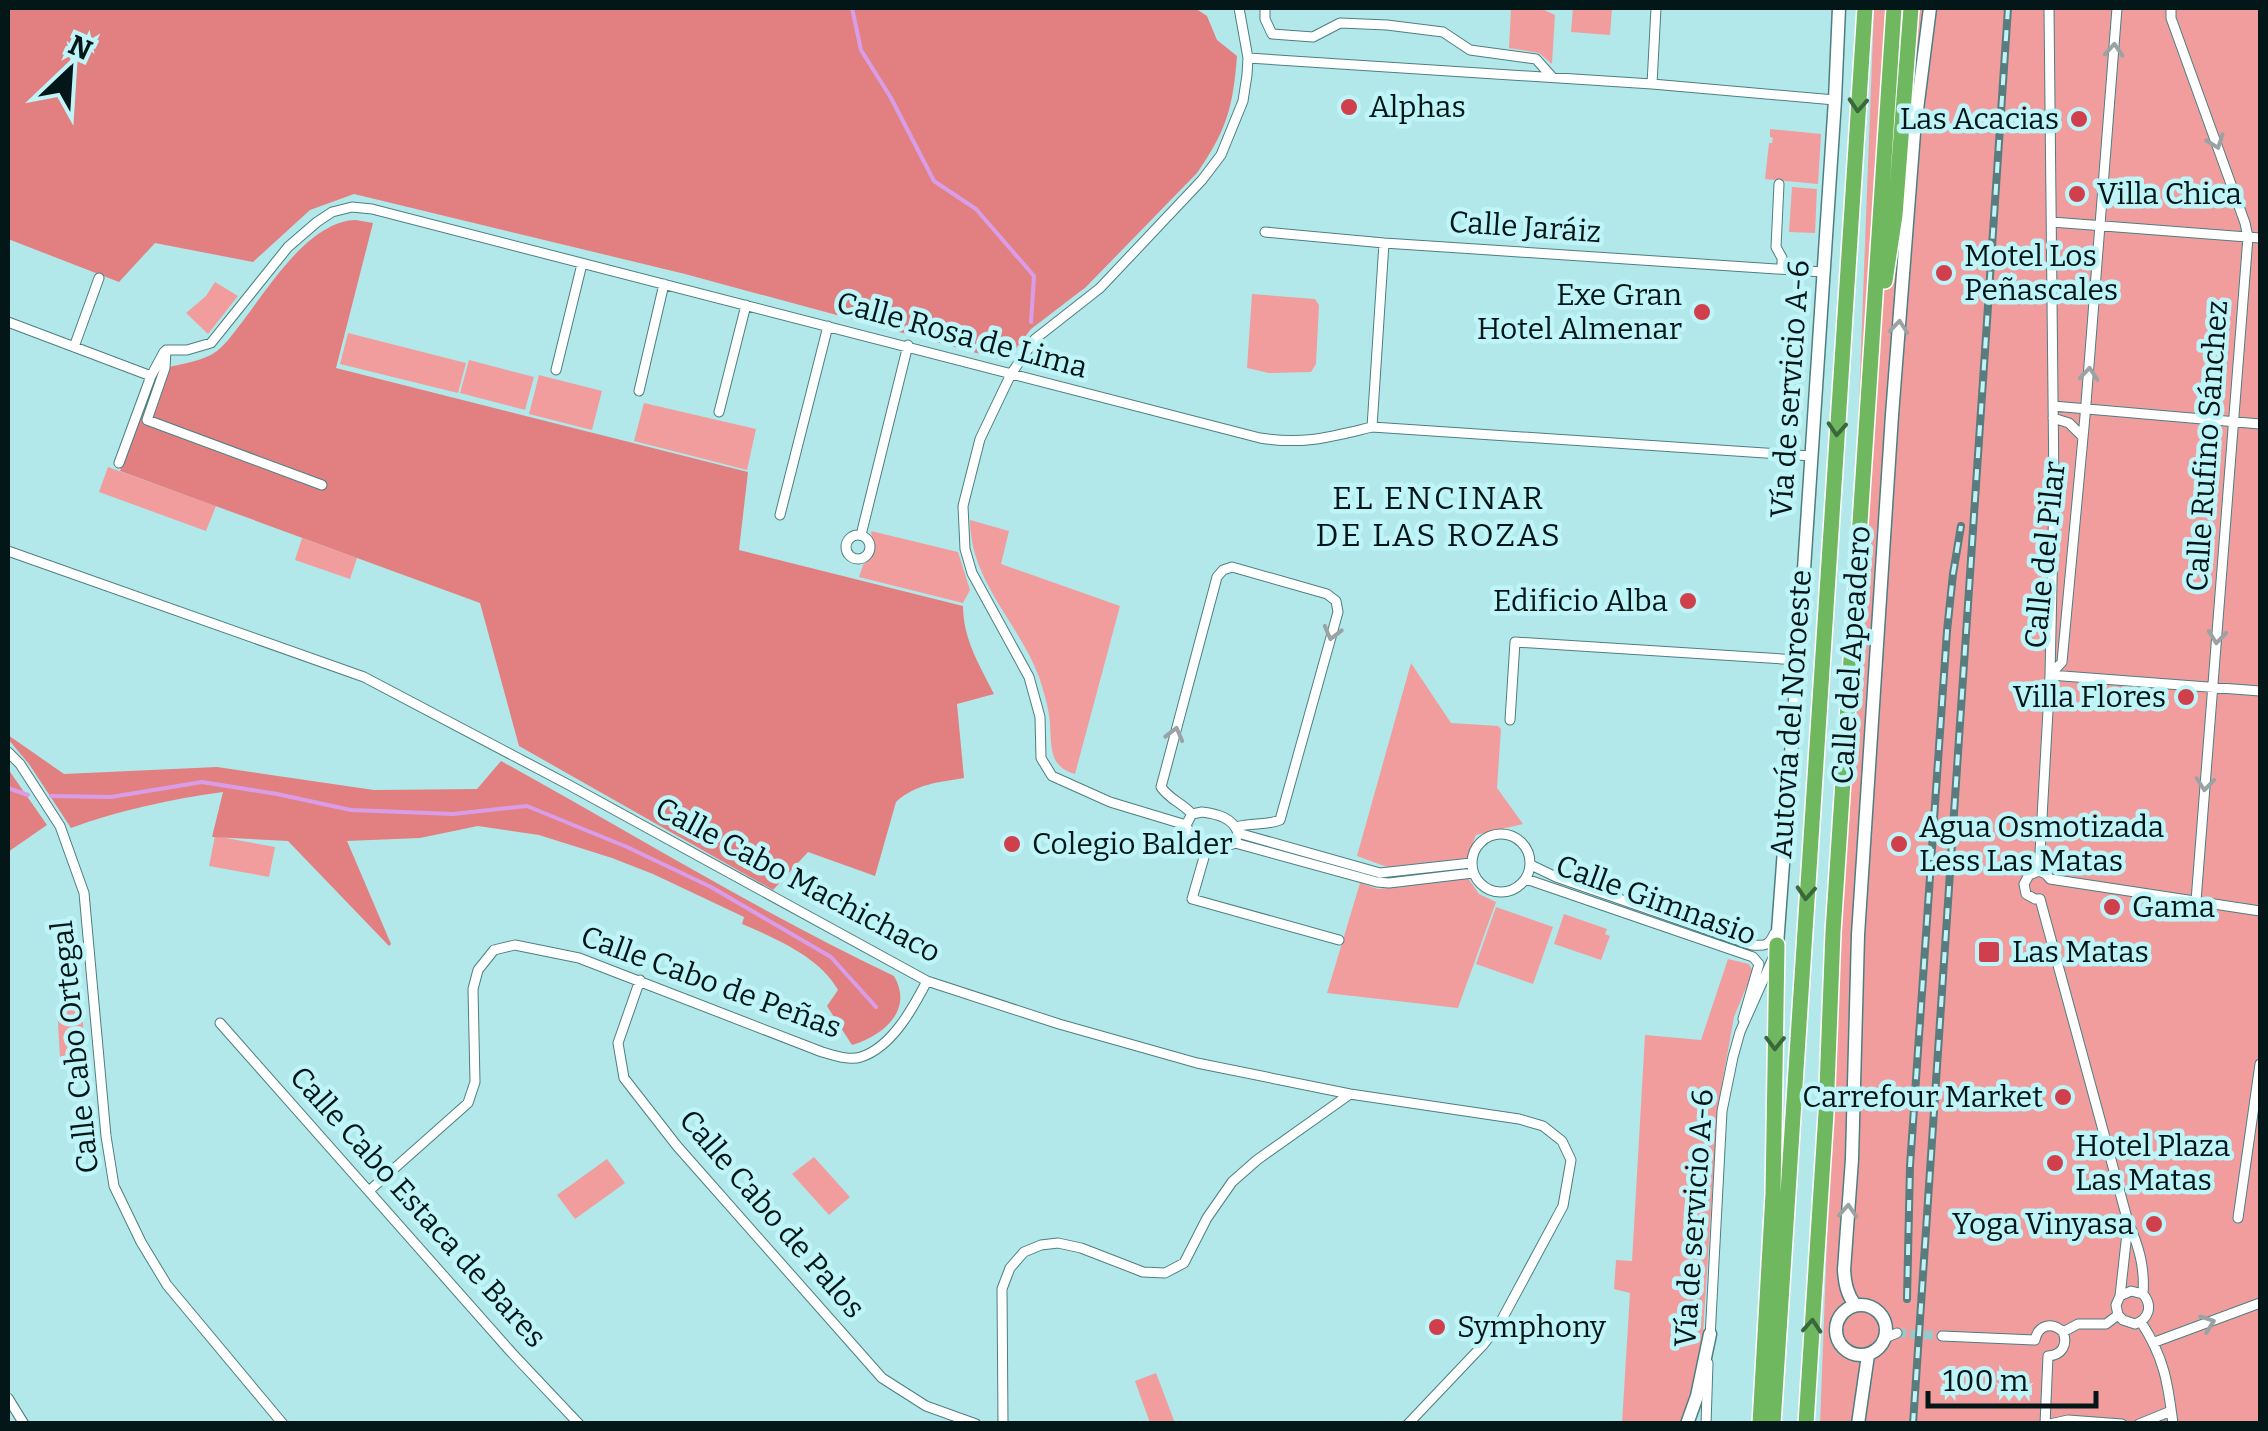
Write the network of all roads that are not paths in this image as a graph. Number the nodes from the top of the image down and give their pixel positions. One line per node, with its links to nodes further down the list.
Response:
1 (1239, 8): 12 (street)
2 (1265, 8): 13 (street)
3 (1656, 8): 14 (street)
4 (1839, 8): 15 (street, Vía de servicio A-6)
5 (1864, 8): 109 (highway, Autovía del Noroeste, one-way to 109)
6 (1894, 8): 38 (highway, Autovía del Noroeste)
7 (1911, 8): 38 (highway)
8 (1930, 8): 86 (street, Calle del Apeadero, one-way to 8)
9 (2049, 8): 17 (street)
10 (2117, 8): 18 (street, Calle del Pilar, one-way to 10)
11 (2171, 8): 20 (street, Calle Rufino Sánchez, one-way to 20)
12 (1248, 58): 13 (street); 35 (street)
13 (1552, 77): 14 (street)
14 (1652, 84): 15 (street)
15 (1835, 100): 25 (street, Vía de servicio A-6)
16 (1779, 184): 24 (street)
17 (2052, 222): 18 (street); 39 (street)
18 (2100, 227): 20 (street); 40 (street, Calle del Pilar, one-way to 18)
19 (1265, 232): 22 (street, Calle Jaráiz)
20 (2248, 237): 21 (street); 43 (street, Calle Rufino Sánchez)
21 (2260, 238)
22 (1384, 243): 24 (street, Calle Jaráiz); 45 (street)
23 (582, 264): 27 (street, Calle Rosa de Lima); 33 (street, Calle Rosa de Lima); 34 (street)
24 (1782, 269): 25 (street, Calle Jaráiz)
25 (1823, 272): 47 (street, Vía de servicio A-6)
26 (99, 278): 32 (street)
27 (664, 284): 28 (street, Calle Rosa de Lima); 37 (street)
28 (746, 305): 30 (street, Calle Rosa de Lima); 41 (street)
29 (8, 322): 32 (street)
30 (828, 326): 31 (street, Calle Rosa de Lima); 50 (street)
31 (908, 345): 35 (street, Calle Rosa de Lima); 51 (street)
32 (74, 348): 36 (street)
33 (166, 350): 36 (street); 49 (street)
34 (556, 370)
35 (1010, 374): 45 (street, Calle Rosa de Lima); 60 (street)
36 (150, 376): 48 (street)
37 (639, 391)
38 (1867, 399): 110 (highway, Autovía del Noroeste, one-way to 38)
39 (2053, 406): 40 (street); 42 (street)
40 (2086, 408): 43 (street); 46 (street, Calle del Pilar)
41 (719, 412)
42 (2054, 418): 46 (street, Calle del Pilar); 54 (street)
43 (2233, 423): 44 (street); 55 (street, Calle Rufino Sánchez, one-way to 55)
44 (2260, 424)
45 (1372, 427): 47 (street, Calle Rosa de Lima)
46 (2082, 436): 54 (street, Calle del Pilar)
47 (1811, 456): 53 (street, Vía de servicio A-6)
48 (118, 462)
49 (322, 485)
50 (780, 514)
51 (861, 535)
52 (8, 551): 74 (street, Calle Cabo Machichaco)
53 (1798, 660): 57 (street); 70 (street, Vía de servicio A-6)
54 (2050, 675): 55 (street); 65 (street)
55 (2212, 687): 56 (street); 68 (street, Calle Rufino Sánchez, one-way to 68)
56 (2260, 691)
57 (1510, 720)
58 (8, 752): 101 (street, Calle Cabo Ortegal)
59 (1192, 814): 60 (street); 61 (street); 61 (street, one-way to 61)
60 (1186, 824): 62 (street)
61 (1236, 834): 62 (street); 64 (street)
62 (1208, 847): 71 (street)
63 (1531, 865): 64 (street); 66 (street); 70 (street, Calle Gimnasio)
64 (1472, 868): 66 (street)
65 (2039, 872): 67 (street); 67 (street)
66 (1526, 879): 76 (street, Calle Gimnasio)
67 (2048, 891): 68 (street); 82 (street)
68 (2196, 901): 69 (street)
69 (2260, 911)
70 (1778, 928): 72 (street, Vía de servicio A-6)
71 (1339, 940)
72 (1776, 946): 76 (street, Vía de servicio A-6); 108 (highway, one-way to 108)
73 (640, 980): 74 (street, Calle Cabo de Peñas); 80 (street, Calle Cabo de Peñas); 103 (street, Calle Cabo de Palos)
74 (926, 981): 78 (street, Calle Cabo Machichaco)
75 (220, 1023): 80 (street, Calle Cabo Estaca de Bares)
76 (1740, 1032): 90 (street, Vía de servicio A-6)
77 (2260, 1064): 79 (street)
78 (1350, 1094): 104 (street); 105 (street, Calle Cabo Machichaco)
79 (2255, 1137): 81 (street)
80 (370, 1190): 102 (street, Calle Cabo Estaca de Bares)
81 (2238, 1218)
82 (2128, 1222): 83 (street); 84 (street)
83 (2143, 1294): 84 (street); 88 (street)
84 (2120, 1296): 87 (street)
85 (2260, 1304): 93 (street, one-way to 85)
86 (1855, 1306): 94 (street); 94 (street)
87 (2118, 1315): 88 (street); 89 (street)
88 (2141, 1322): 93 (street)
89 (2063, 1332): 92 (street); 95 (street)
90 (1710, 1334): 106 (street); 107 (street, Vía de servicio A-6)
91 (1942, 1336): 92 (street)
92 (2035, 1340): 95 (street)
93 (2154, 1342): 98 (street)
94 (1861, 1355): 111 (street)
95 (2048, 1356): 97 (street)
96 (8, 1398): 100 (street)
97 (2046, 1408): 99 (street); 112 (street)
98 (2172, 1410): 114 (street); 115 (street)
99 (2068, 1420): 112 (street); 113 (street)
100 (24, 1424)
101 (283, 1424)
102 (579, 1424)
103 (976, 1424)
104 (1003, 1424)
105 (1408, 1424)
106 (1687, 1424)
107 (1706, 1424)
108 (1760, 1424)
109 (1774, 1424)
110 (1806, 1424)
111 (1855, 1424)
112 (2047, 1424)
113 (2122, 1424)
114 (2140, 1424)
115 (2173, 1424)

